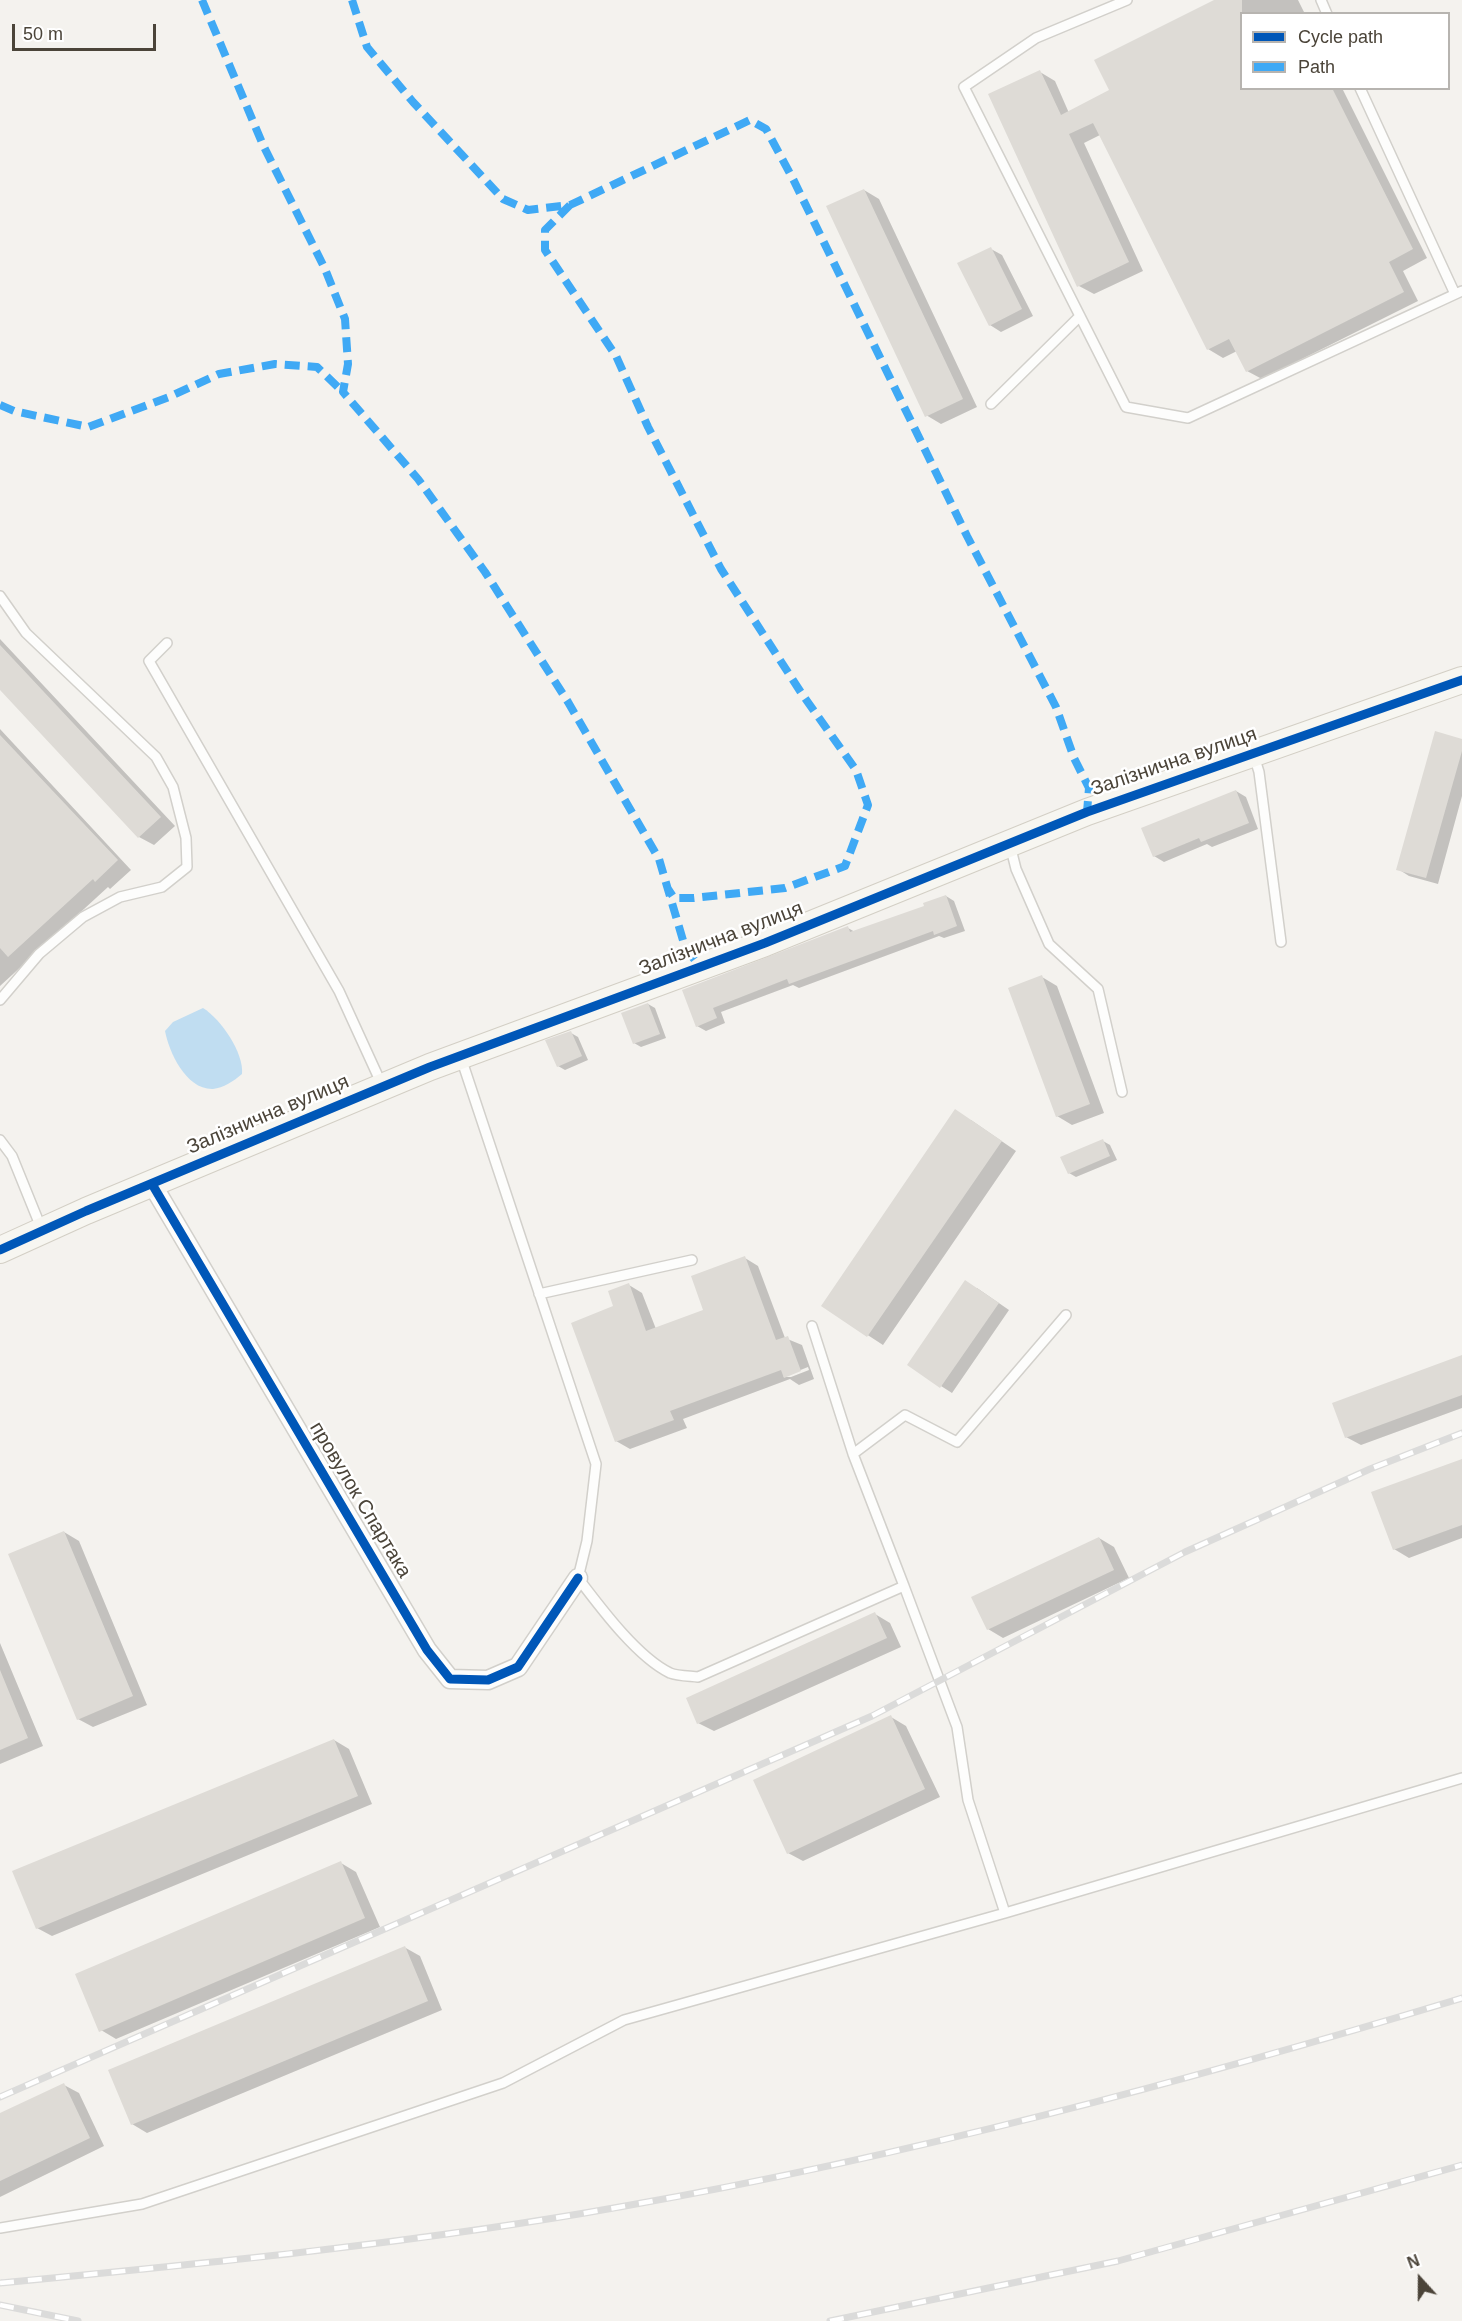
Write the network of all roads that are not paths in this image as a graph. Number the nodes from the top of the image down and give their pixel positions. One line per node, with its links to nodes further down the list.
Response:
1 (1127, 0): 4 (lane)
2 (1361, 90): 3 (lane)
3 (1458, 293): 4 (lane)
4 (1080, 316): 5 (lane)
5 (991, 404)
6 (0, 596): 12 (lane)
7 (167, 643): 14 (lane)
8 (1462, 680): 9 (street, Залізнична вулиця)
9 (1254, 753): 10 (street, Залізнична вулиця); 11 (lane)
10 (1010, 845): 13 (street, Залізнична вулиця); 15 (lane)
11 (1281, 942)
12 (0, 1000)
13 (460, 1056): 14 (street, Залізнична вулиця); 21 (lane)
14 (383, 1087): 17 (street, Залізнична вулиця)
15 (1122, 1092)
16 (0, 1140): 18 (lane)
17 (152, 1184): 18 (street, Залізнична вулиця); 25 (street, провулок Спартака)
18 (42, 1231): 19 (street, Залізнична вулиця)
19 (0, 1250)
20 (692, 1260): 21 (lane)
21 (539, 1293): 25 (lane)
22 (1066, 1315): 24 (lane)
23 (812, 1326): 24 (lane)
24 (854, 1454): 26 (lane)
25 (578, 1578): 26 (lane)
26 (904, 1586): 28 (lane)
27 (1462, 1778): 28 (lane)
28 (1005, 1913): 29 (lane)
29 (0, 2228)

